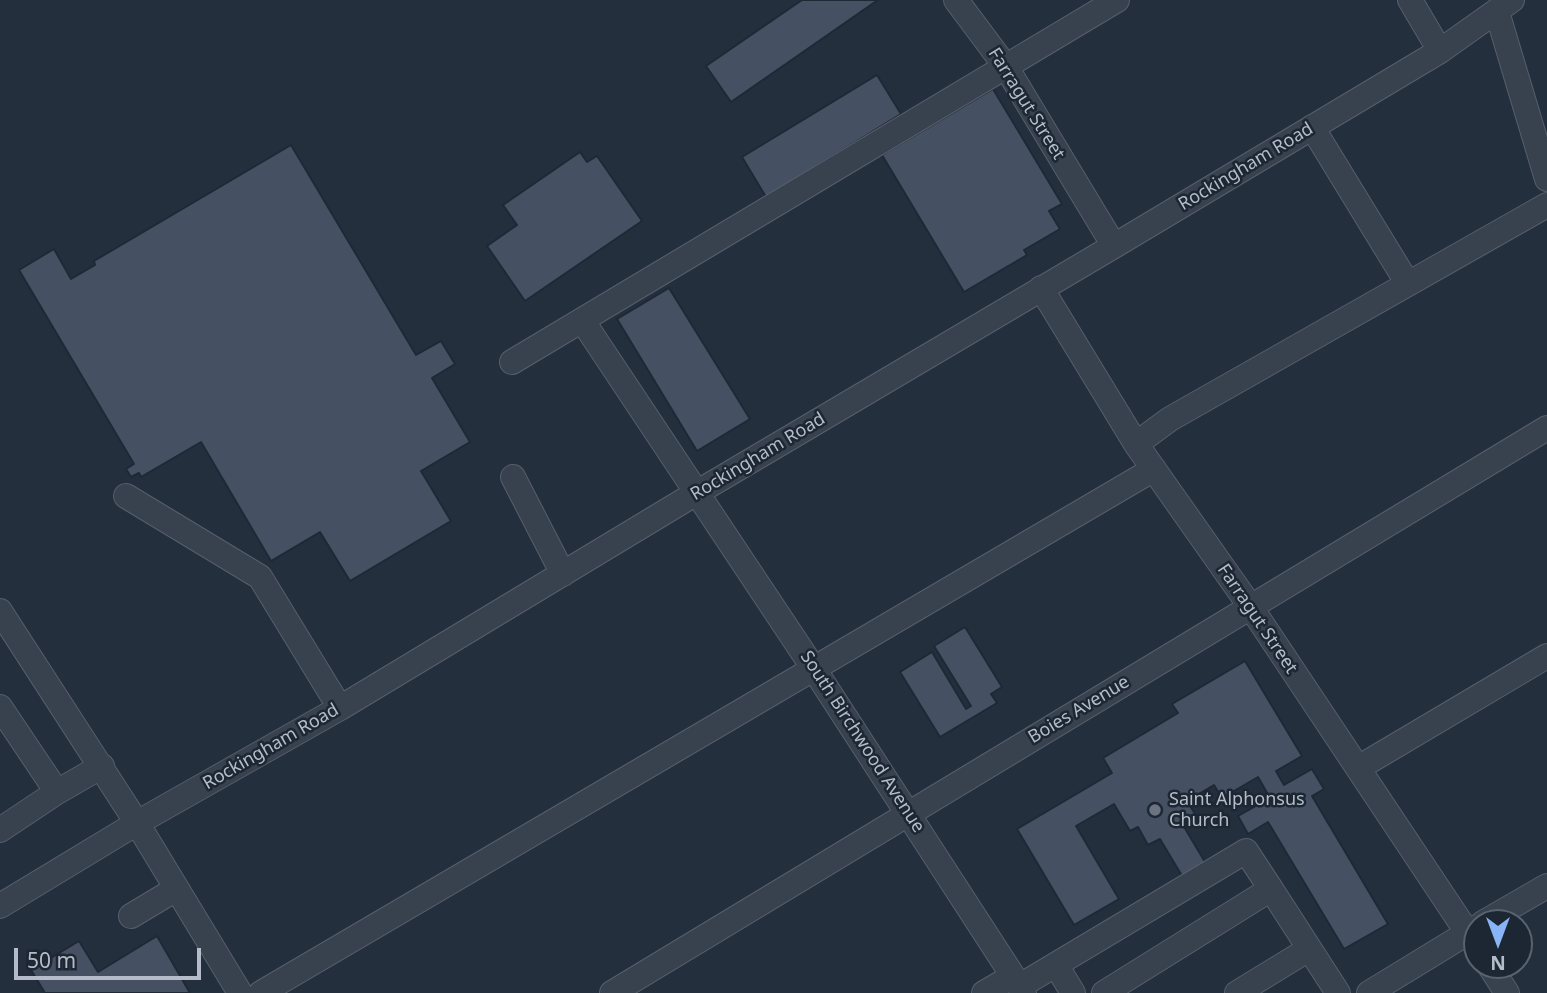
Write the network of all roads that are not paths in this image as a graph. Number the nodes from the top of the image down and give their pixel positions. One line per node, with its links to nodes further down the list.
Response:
1 (956, 0): 6 (street, Farragut Street)
2 (1117, 0): 6 (street)
3 (1410, 0): 5 (street)
4 (1504, 6): 5 (street, Rockingham Road); 8 (street)
5 (1440, 51): 7 (street, Rockingham Road)
6 (1006, 67): 10 (street, Farragut Street); 13 (street)
7 (1312, 127): 10 (street, Rockingham Road); 11 (street)
8 (1547, 179)
9 (1547, 205): 11 (street)
10 (1114, 246): 12 (street, Rockingham Road)
11 (1408, 284): 16 (street)
12 (1041, 288): 16 (street, Farragut Street); 19 (street, Rockingham Road)
13 (582, 320): 14 (street); 19 (street, South Birchwood Avenue)
14 (512, 362)
15 (1547, 428): 22 (street, Boies Avenue)
16 (1136, 443): 17 (street, Farragut Street)
17 (1154, 468): 22 (street, Farragut Street); 25 (street)
18 (513, 477): 21 (street)
19 (698, 492): 21 (street, Rockingham Road); 25 (street, South Birchwood Avenue)
20 (126, 496): 27 (street)
21 (563, 574): 27 (street, Rockingham Road)
22 (1250, 606): 29 (street, Farragut Street); 31 (street, Boies Avenue)
23 (0, 611): 28 (street)
24 (1547, 656): 29 (street)
25 (814, 668): 31 (street, South Birchwood Avenue); 46 (street)
26 (0, 707): 30 (street)
27 (340, 708): 32 (street, Rockingham Road)
28 (102, 766): 30 (street); 32 (street)
29 (1358, 768): 39 (street, Farragut Street)
30 (57, 792): 33 (street)
31 (909, 814): 44 (street, South Birchwood Avenue); 47 (street, Boies Avenue)
32 (137, 823): 35 (street); 37 (street, Rockingham Road)
33 (0, 830)
34 (1547, 886): 38 (street)
35 (176, 889): 40 (street); 45 (street)
36 (1271, 889): 42 (street); 43 (street); 50 (street)
37 (0, 906)
38 (1512, 909)
39 (1463, 914)
40 (131, 916)
41 (1463, 939): 53 (street)
42 (1309, 948): 51 (street); 52 (street)
43 (1056, 965): 44 (street); 49 (street)
44 (1019, 985): 48 (street)
45 (240, 993)
46 (261, 993)
47 (612, 993)
48 (984, 993)
49 (1073, 993)
50 (1104, 993)
51 (1237, 993)
52 (1338, 993)
53 (1369, 993)

